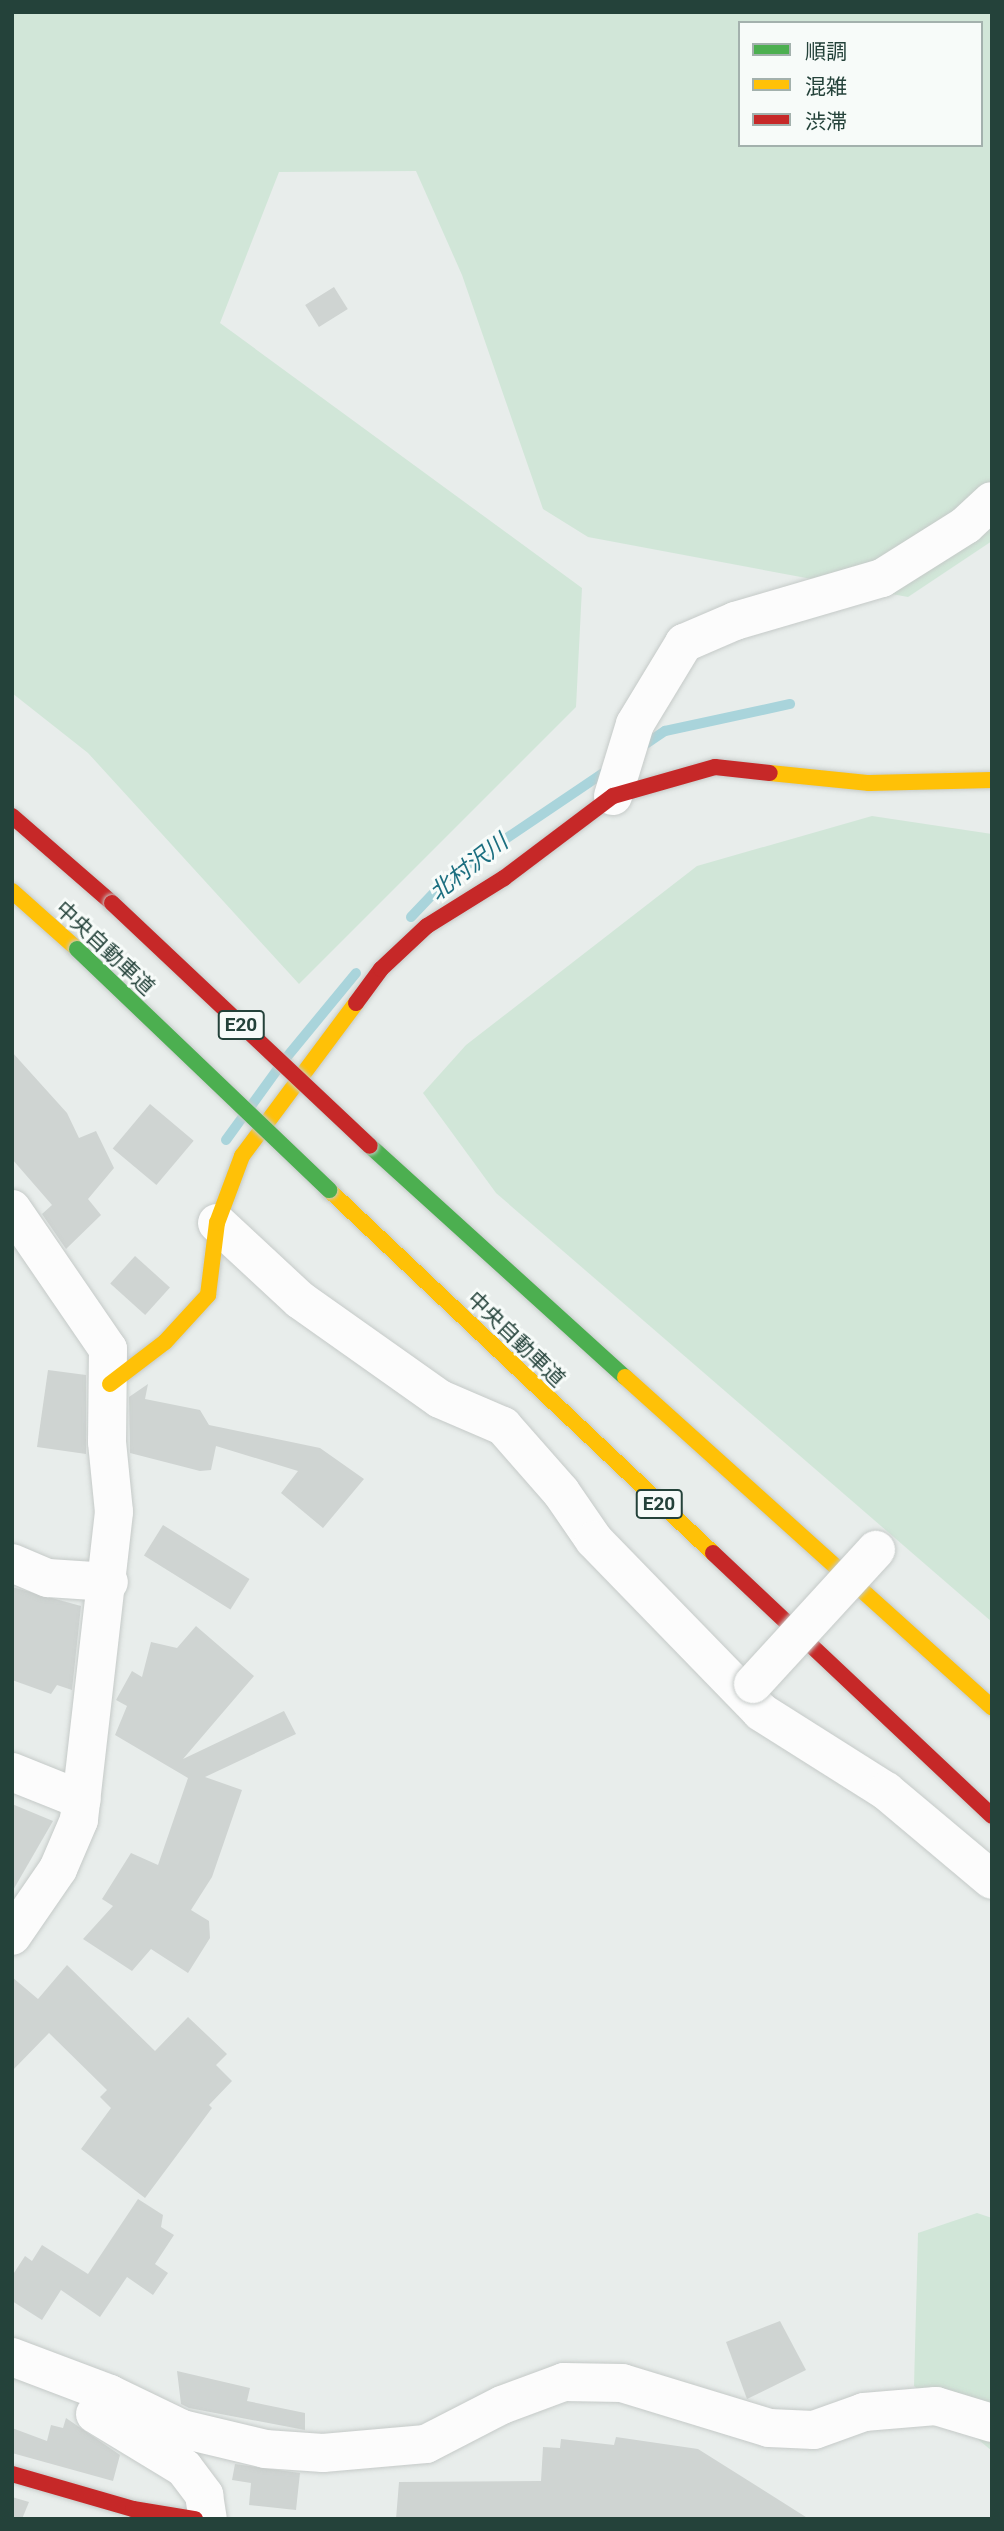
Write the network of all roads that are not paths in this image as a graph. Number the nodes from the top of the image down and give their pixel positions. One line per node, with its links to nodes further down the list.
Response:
1 (992, 501): 3 (street)
2 (992, 780): 3 (main road)
3 (613, 796): 7 (main road)
4 (12, 816): 13 (main road, 中央自動車道 / E20, bridge)
5 (12, 891): 16 (main road, 中央自動車道 / E20, bridge)
6 (12, 1209): 8 (street)
7 (217, 1223): 8 (main road); 12 (street)
8 (110, 1384): 11 (street)
9 (876, 1550): 12 (street, bridge)
10 (12, 1563): 11 (street)
11 (109, 1582): 15 (street)
12 (748, 1689): 17 (street)
13 (992, 1708)
14 (12, 1772): 15 (street)
15 (82, 1800): 18 (street)
16 (992, 1816)
17 (992, 1880)
18 (12, 1936)
19 (12, 2357): 20 (street); 24 (street)
20 (992, 2423)
21 (12, 2474): 22 (main road)
22 (133, 2514): 23 (main road)
23 (195, 2519)
24 (208, 2519)

